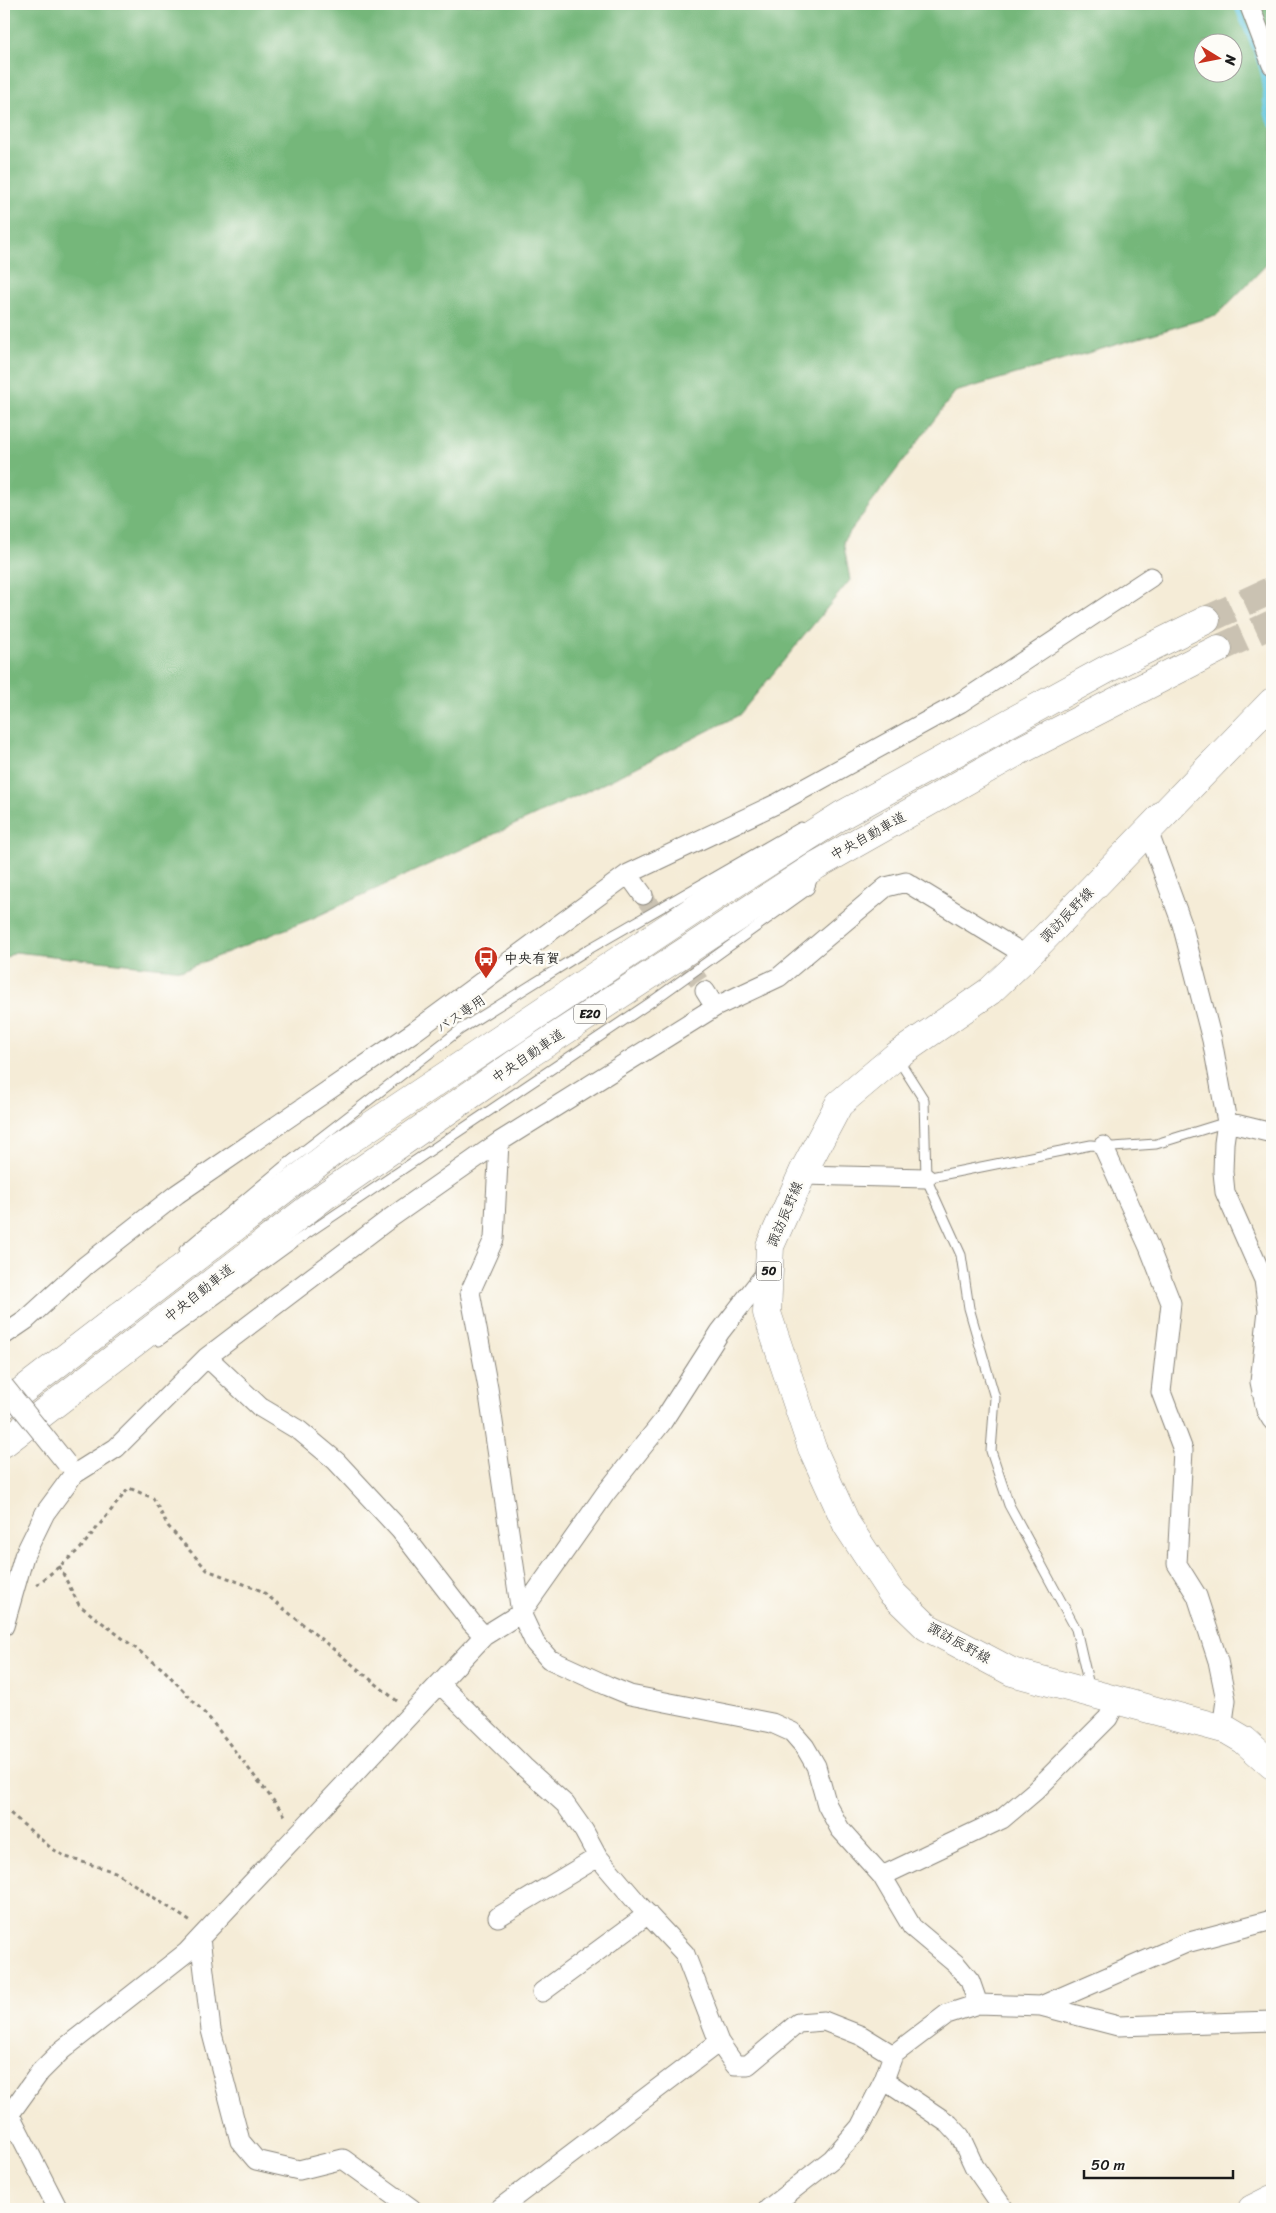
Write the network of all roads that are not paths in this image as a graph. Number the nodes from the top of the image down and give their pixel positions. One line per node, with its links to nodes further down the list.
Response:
1 (1249, 4): 2 (street)
2 (1272, 65)
3 (1151, 577): 9 (street)
4 (1206, 620): 7 (main road, E20)
5 (1218, 649): 28 (main road, 中央自動車道 / E20)
6 (1272, 702): 8 (main road, 諏訪辰野線 / 50)
7 (842, 815): 19 (lane, バス専用); 22 (main road, E20)
8 (1148, 831): 11 (main road, 諏訪辰野線 / 50); 13 (street)
9 (628, 874): 10 (street); 23 (street)
10 (643, 895)
11 (1027, 956): 12 (main road, 諏訪辰野線 / 50); 15 (street)
12 (896, 1056): 17 (main road, 諏訪辰野線 / 50); 18 (lane)
13 (1228, 1122): 14 (street); 16 (lane); 27 (street)
14 (1272, 1132)
15 (499, 1142): 24 (street); 30 (street)
16 (1103, 1146): 18 (lane); 36 (street)
17 (802, 1175): 18 (street); 20 (main road, 諏訪辰野線 / 50)
18 (926, 1178): 34 (lane)
19 (176, 1256)
20 (769, 1269): 30 (street); 34 (main road, 諏訪辰野線 / 50)
21 (153, 1275): 22 (lane)
22 (141, 1300): 26 (main road, E20)
23 (4, 1335)
24 (207, 1357): 29 (street); 32 (street)
25 (4, 1386): 29 (street, bridge)
26 (4, 1405)
27 (1272, 1420)
28 (4, 1443)
29 (70, 1469): 31 (street)
30 (520, 1613): 32 (street); 39 (street)
31 (4, 1626)
32 (484, 1636): 33 (street)
33 (440, 1684): 38 (street); 43 (street)
34 (1091, 1692): 35 (main road, 諏訪辰野線 / 50)
35 (1117, 1700): 36 (main road, 諏訪辰野線 / 50); 39 (street)
36 (1222, 1729): 37 (main road, 諏訪辰野線 / 50)
37 (1272, 1765)
38 (598, 1857): 40 (street); 41 (street)
39 (882, 1876): 45 (street)
40 (648, 1914): 44 (street); 48 (street)
41 (498, 1916)
42 (1272, 1920): 46 (street)
43 (203, 1935): 51 (street); 54 (street)
44 (542, 1992)
45 (978, 2004): 46 (street); 49 (street)
46 (1041, 2006): 47 (street)
47 (1272, 2021)
48 (719, 2042): 49 (street); 55 (street)
49 (893, 2055): 50 (street)
50 (884, 2080): 56 (street); 57 (street)
51 (7, 2118): 53 (street)
52 (1272, 2198): 58 (main road)
53 (58, 2209)
54 (412, 2209)
55 (499, 2209)
56 (768, 2209)
57 (1004, 2209)
58 (1252, 2209)

